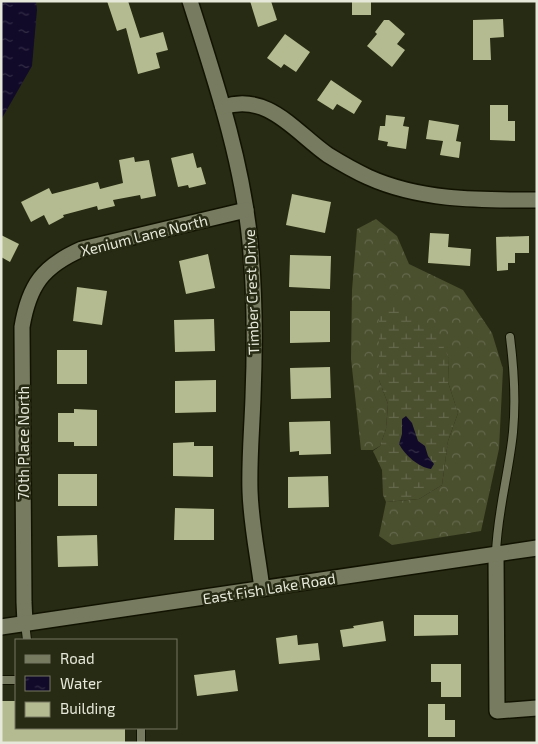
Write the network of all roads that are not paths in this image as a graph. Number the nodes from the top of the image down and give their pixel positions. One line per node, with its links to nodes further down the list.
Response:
1 (190, 1): 2 (street, Timber Crest Drive)
2 (223, 107): 3 (street); 4 (street, Timber Crest Drive)
3 (537, 200)
4 (246, 210): 5 (street, Xenium Lane North); 9 (street, Timber Crest Drive)
5 (47, 270): 10 (street, 70th Place North)
6 (510, 337): 8 (lane)
7 (537, 548): 8 (street, East Fish Lake Road)
8 (496, 554): 9 (street, East Fish Lake Road); 15 (street)
9 (262, 589): 10 (street, East Fish Lake Road)
10 (25, 624): 11 (street, East Fish Lake Road); 12 (lane)
11 (1, 627)
12 (27, 639)
13 (1, 680): 14 (lane)
14 (15, 680)
15 (537, 708)
16 (141, 729): 17 (lane)
17 (141, 743)

